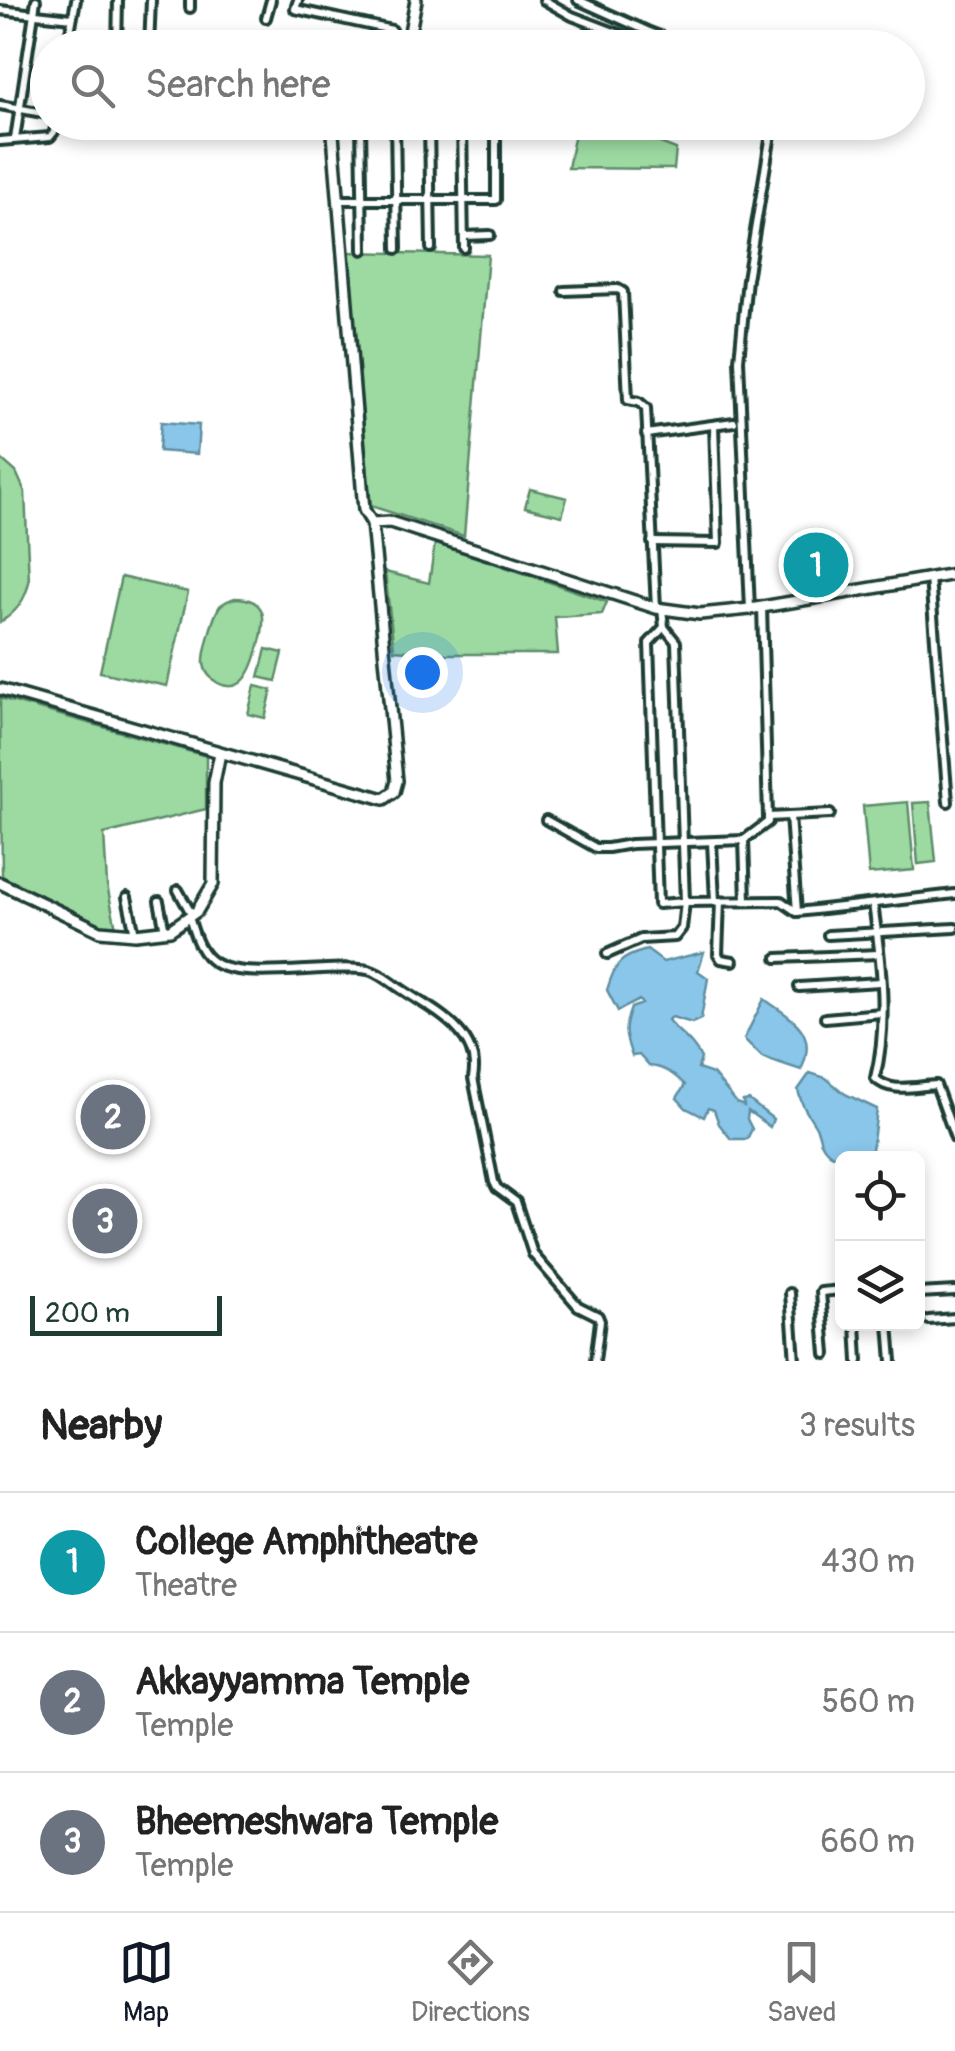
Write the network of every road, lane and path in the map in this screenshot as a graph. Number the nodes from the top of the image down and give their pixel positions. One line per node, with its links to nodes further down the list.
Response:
1 (36, 0): 11 (street)
2 (76, 0): 13 (street)
3 (118, 0): 17 (street)
4 (150, 0): 18 (street)
5 (271, 0): 14 (street)
6 (298, 0): 19 (street)
7 (416, 0): 20 (main road)
8 (544, 0): 12 (street)
9 (579, 1): 12 (street); 22 (street)
10 (0, 10): 11 (street)
11 (34, 14): 13 (street); 15 (street)
12 (572, 16): 21 (street)
13 (72, 18): 16 (street)
14 (266, 18)
15 (32, 30)
16 (70, 30)
17 (117, 30)
18 (149, 30)
19 (392, 30)
20 (410, 30)
21 (609, 30)
22 (645, 30)
23 (30, 41): 25 (street)
24 (0, 105): 25 (street)
25 (20, 108): 26 (street); 28 (street)
26 (30, 110)
27 (30, 138): 28 (street)
28 (15, 139): 36 (street)
29 (333, 140): 37 (main road)
30 (361, 140): 38 (street)
31 (395, 140): 39 (street)
32 (429, 140): 40 (street)
33 (462, 140): 41 (street)
34 (496, 140): 41 (street)
35 (770, 140): 58 (street)
36 (0, 141)
37 (338, 200): 38 (street); 52 (main road)
38 (362, 200): 39 (street); 47 (street)
39 (396, 200): 40 (street); 46 (street)
40 (430, 200): 41 (street); 44 (street)
41 (463, 200): 42 (street)
42 (464, 236): 43 (street); 45 (street)
43 (490, 236)
44 (431, 248)
45 (464, 248)
46 (398, 249)
47 (364, 250)
48 (564, 291): 51 (street)
49 (734, 422): 50 (street)
50 (714, 425): 51 (street); 53 (street)
51 (646, 434): 53 (street)
52 (372, 523): 57 (main road); 61 (main road)
53 (652, 542): 57 (street)
54 (955, 574): 55 (main road)
55 (930, 578): 56 (main road); 62 (street)
56 (762, 607): 58 (main road); 65 (street)
57 (659, 609): 58 (main road); 59 (street)
58 (750, 609)
59 (664, 626): 68 (street); 70 (street)
60 (0, 689): 61 (main road)
61 (220, 753): 81 (main road)
62 (948, 802)
63 (830, 814): 64 (street)
64 (790, 816): 65 (street); 80 (street)
65 (768, 817): 67 (street)
66 (546, 820): 70 (street)
67 (744, 840): 69 (street); 75 (street)
68 (683, 842): 69 (street); 70 (street); 77 (street)
69 (712, 842): 78 (street)
70 (656, 843): 77 (street)
71 (0, 883): 84 (main road)
72 (178, 890): 81 (street)
73 (955, 894): 79 (street)
74 (127, 897): 84 (street)
75 (746, 901): 78 (street); 80 (street)
76 (159, 902): 83 (street)
77 (684, 902): 78 (street); 87 (street)
78 (718, 902): 90 (street)
79 (873, 904): 80 (street); 85 (street)
80 (798, 912)
81 (191, 916): 83 (main road); 105 (street)
82 (955, 928): 85 (street)
83 (165, 931): 84 (main road)
84 (136, 934)
85 (877, 934): 86 (street); 88 (street)
86 (828, 935)
87 (607, 954)
88 (879, 954): 89 (street); 91 (street)
89 (777, 958)
90 (733, 961)
91 (880, 982): 92 (street); 93 (street)
92 (799, 987)
93 (881, 1012): 94 (street); 95 (street)
94 (825, 1018)
95 (955, 1138)
96 (835, 1291): 104 (street)
97 (955, 1291): 99 (street)
98 (790, 1293): 106 (street)
99 (925, 1293)
100 (955, 1318): 101 (street)
101 (929, 1320)
102 (856, 1331): 107 (street)
103 (890, 1331): 108 (street)
104 (826, 1354)
105 (595, 1361)
106 (795, 1361)
107 (858, 1361)
108 (892, 1361)

